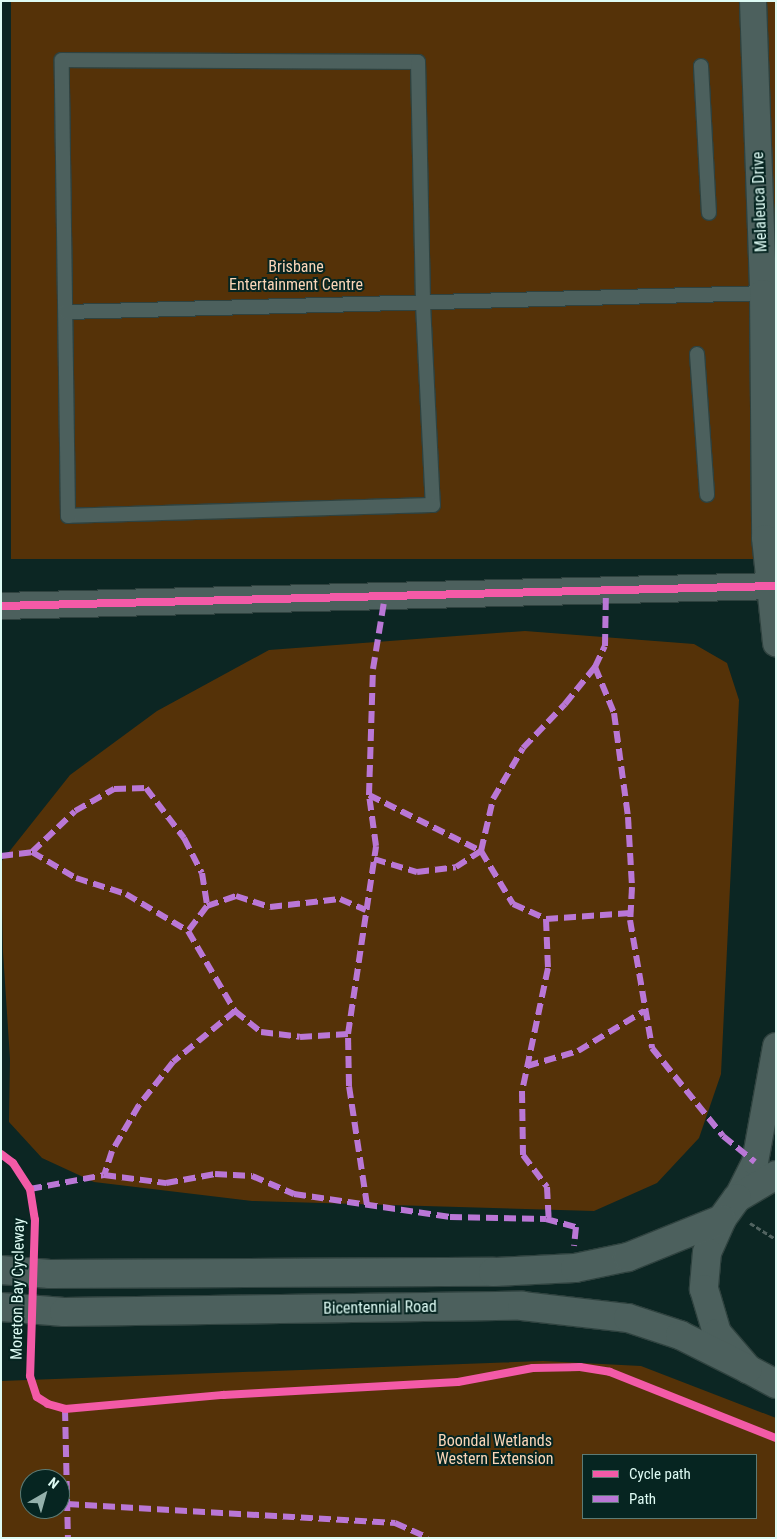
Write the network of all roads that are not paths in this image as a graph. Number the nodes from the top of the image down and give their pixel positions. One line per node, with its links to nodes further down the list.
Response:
1 (753, 1): 4 (street, Melaleuca Drive)
2 (701, 66): 3 (lane)
3 (709, 213)
4 (770, 293): 5 (lane); 9 (street, Melaleuca Drive)
5 (423, 304): 6 (lane); 6 (lane); 6 (lane)
6 (66, 312)
7 (697, 354): 8 (lane)
8 (707, 496)
9 (774, 587): 10 (street); 11 (street, Melaleuca Drive)
10 (1, 606)
11 (776, 643)
12 (776, 1046): 14 (street)
13 (776, 1175): 14 (main road)
14 (735, 1212): 15 (main road); 17 (main road, Bicentennial Road)
15 (1, 1270)
16 (1, 1307): 17 (main road, Bicentennial Road)
17 (748, 1369): 18 (main road, Bicentennial Road)
18 (776, 1384)

